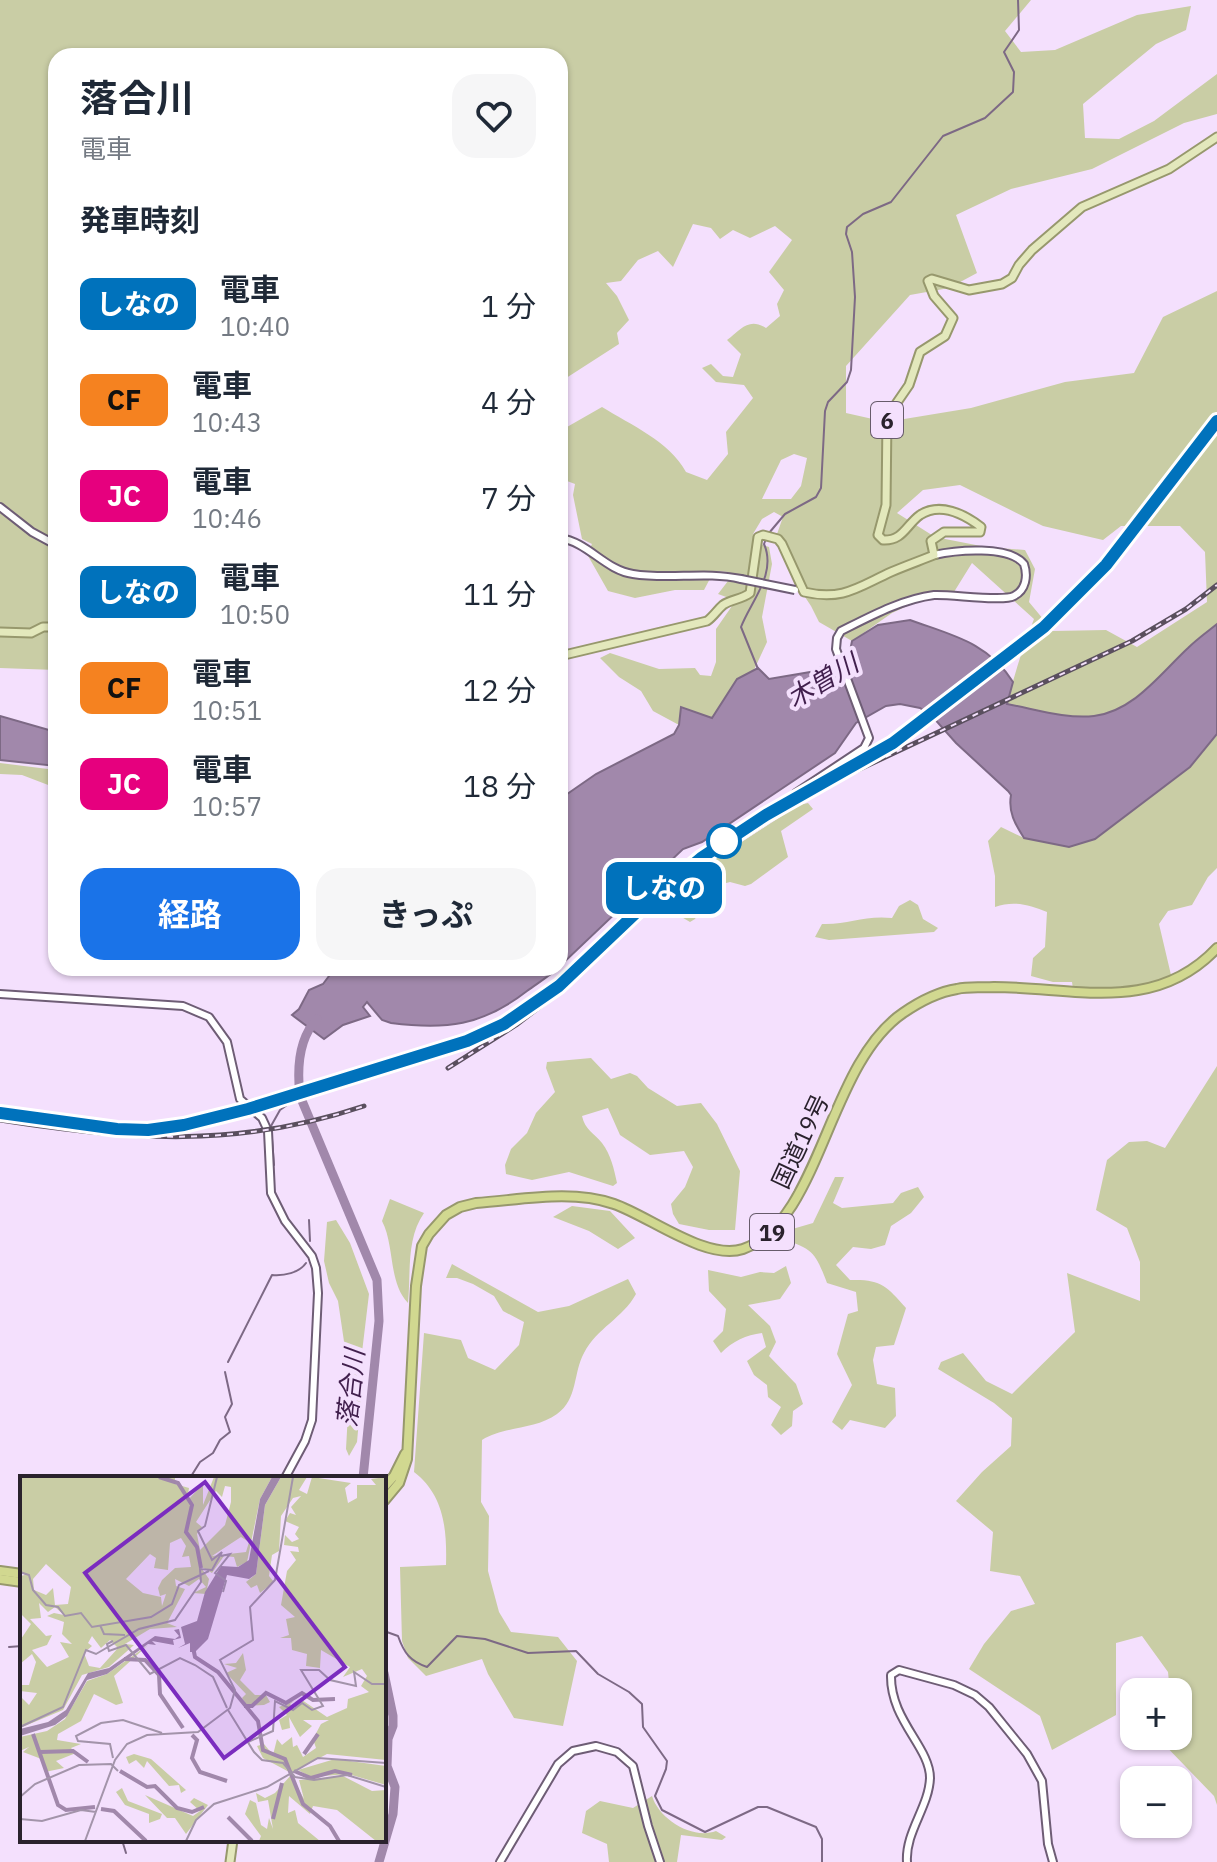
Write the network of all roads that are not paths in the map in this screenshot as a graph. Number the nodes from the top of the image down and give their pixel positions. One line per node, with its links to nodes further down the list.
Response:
1 (1217, 137): 5 (main road, 6)
2 (0, 507): 4 (street)
3 (568, 540): 6 (street, bridge)
4 (48, 541)
5 (934, 555): 6 (main road, 6); 10 (street)
6 (804, 592): 9 (main road)
7 (48, 627): 8 (main road)
8 (0, 632)
9 (568, 654)
10 (796, 793)
11 (1217, 948): 13 (highway, 国道19号 / 19)
12 (0, 994): 14 (street)
13 (406, 1453): 15 (highway, 国道19号 / 19); 16 (highway, 国道19号 / 19)
14 (286, 1476)
15 (386, 1485)
16 (386, 1499)
17 (0, 1571): 18 (highway)
18 (20, 1574)
19 (0, 1579): 20 (highway)
20 (20, 1582)
21 (233, 1842): 22 (main road)
22 (230, 1862)
23 (500, 1862): 24 (street)
24 (660, 1862)
25 (907, 1862): 26 (street)
26 (1053, 1862)

